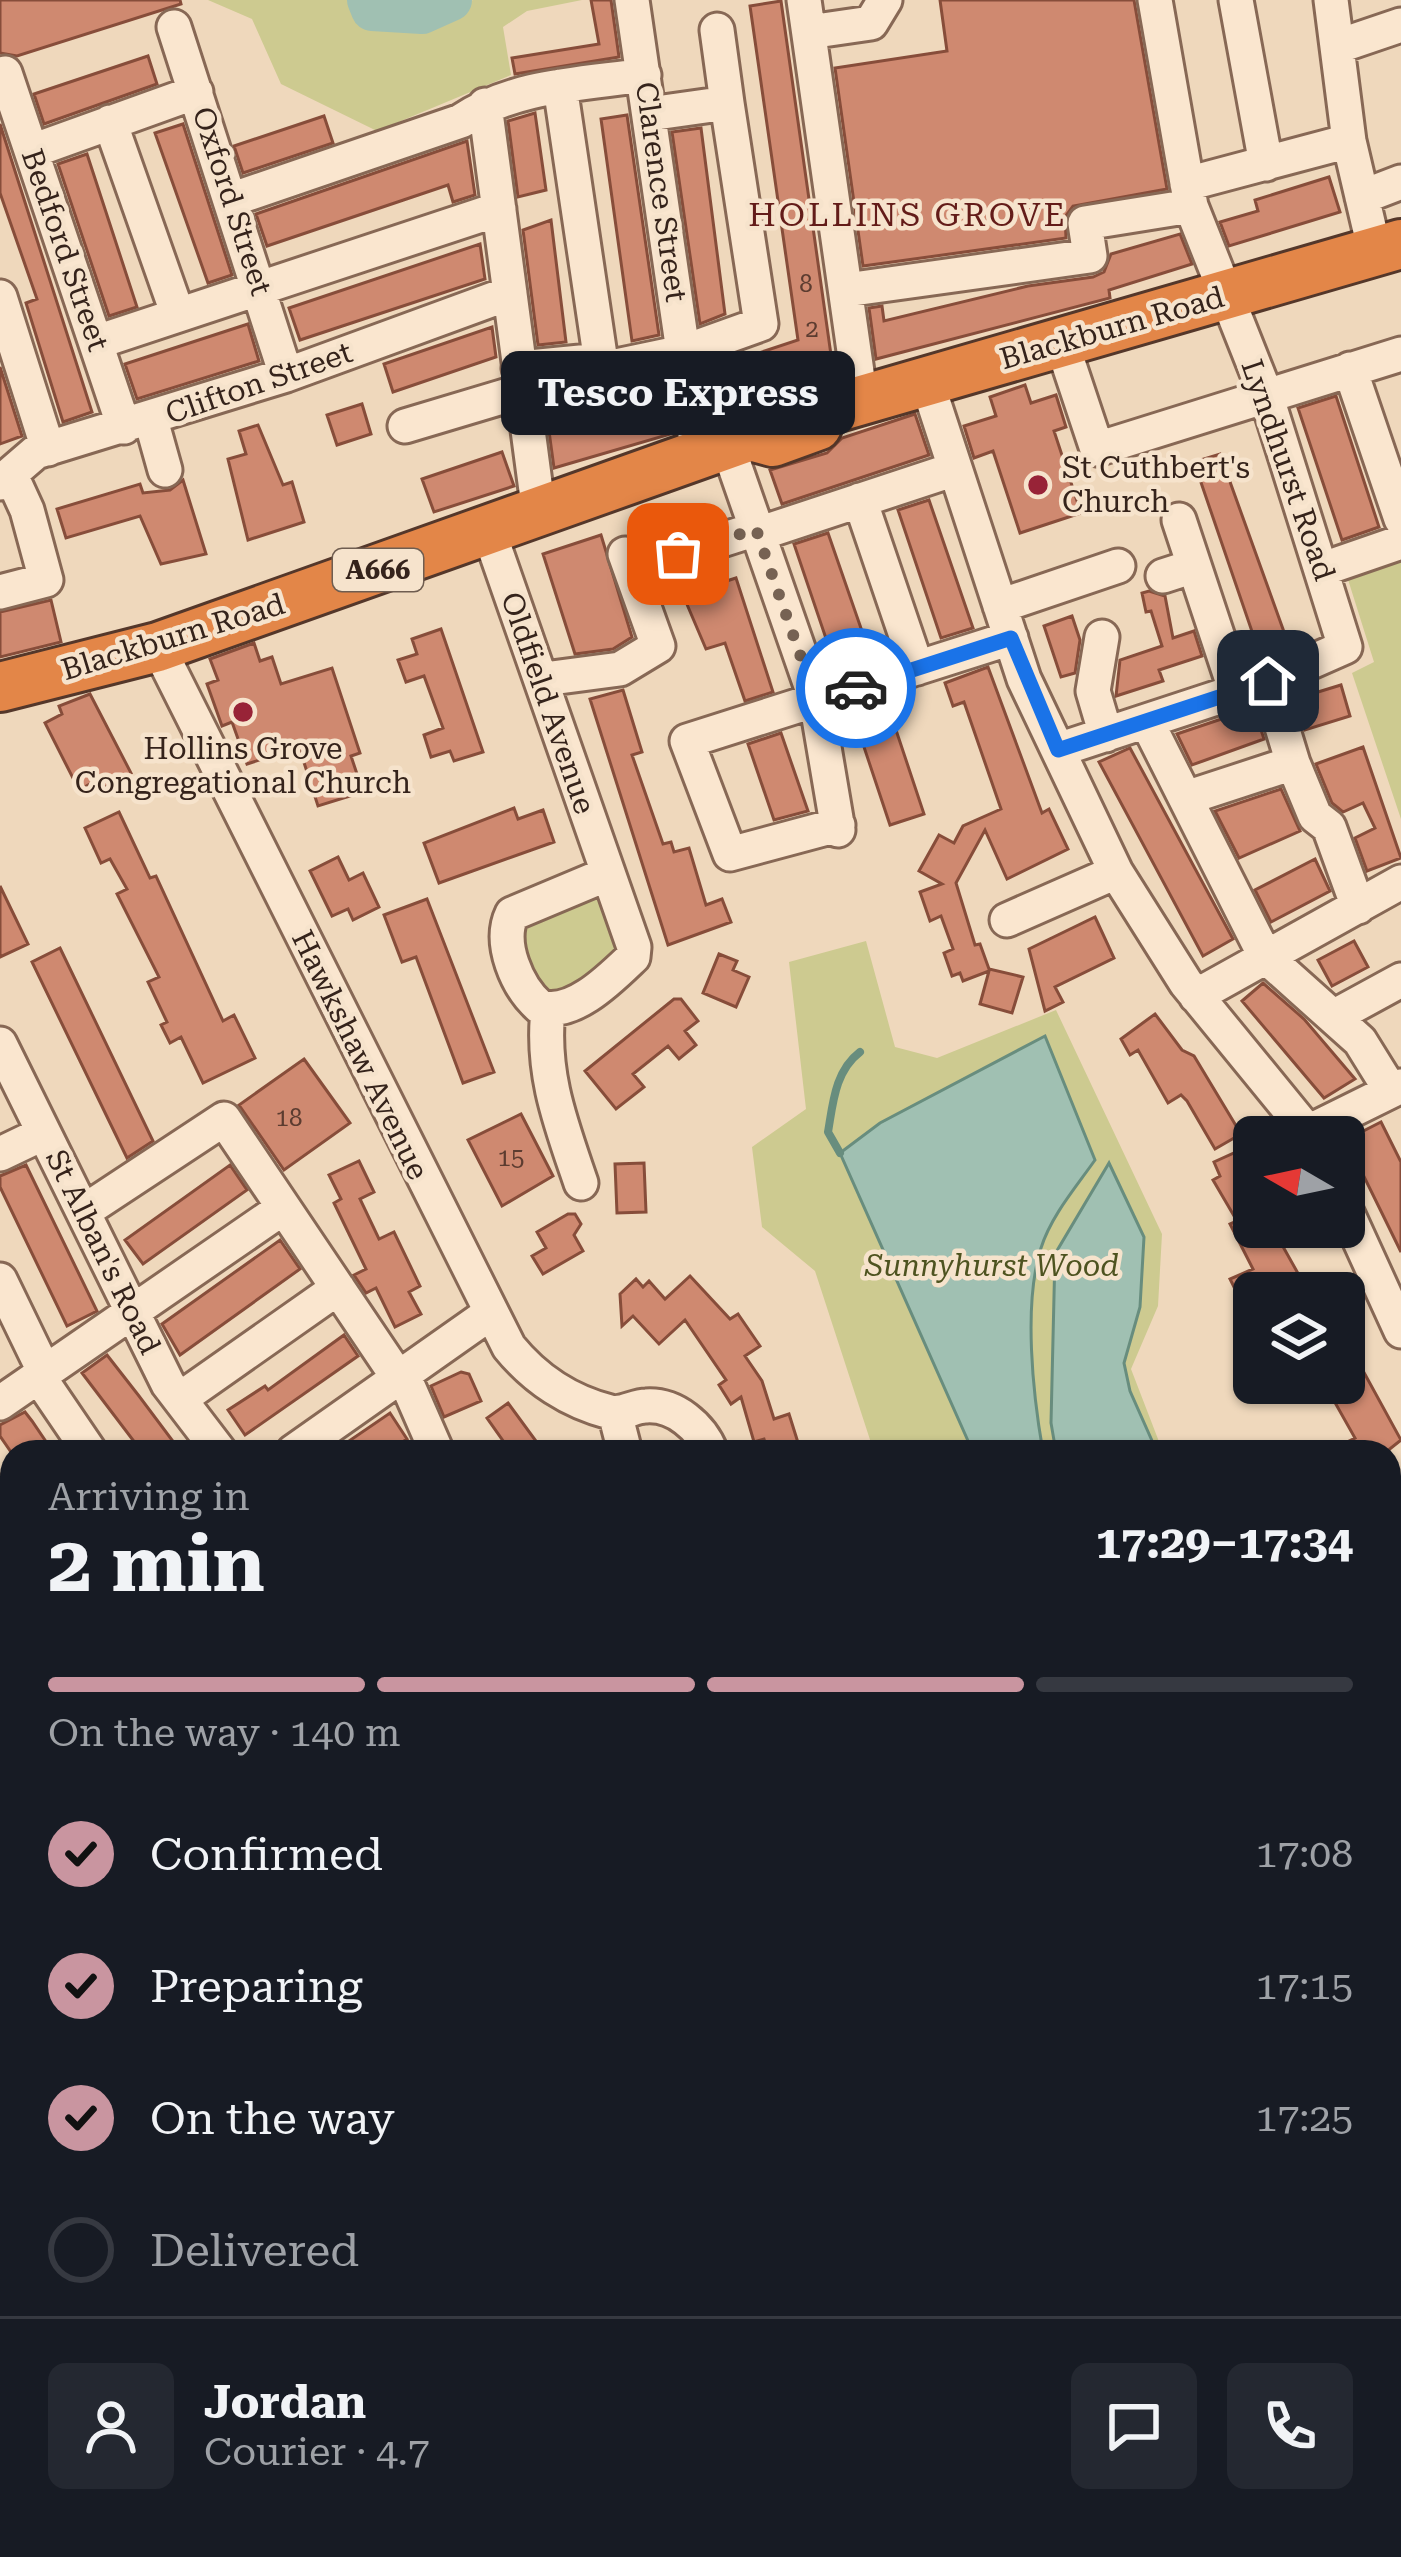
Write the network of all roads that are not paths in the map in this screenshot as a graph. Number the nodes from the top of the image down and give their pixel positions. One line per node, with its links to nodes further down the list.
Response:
1 (632, 0): 12 (street, Clarence Street)
2 (885, 0): 6 (street)
3 (1154, 0): 23 (street, Lyndhurst Road)
4 (1236, 0): 21 (street)
5 (1331, 0): 10 (street)
6 (806, 16): 29 (street)
7 (1401, 25): 10 (street)
8 (174, 27): 14 (street, Oxford Street)
9 (717, 30): 15 (street)
10 (1339, 46): 19 (street)
11 (5, 73): 20 (street, Bedford Street)
12 (644, 75): 13 (street); 17 (street, Clarence Street)
13 (560, 86): 16 (street); 38 (street)
14 (196, 92): 18 (street); 25 (street, Oxford Street)
15 (727, 104): 17 (street); 36 (street)
16 (485, 105): 25 (street); 26 (street)
17 (649, 114): 36 (street, Clarence Street)
18 (110, 122): 20 (street); 33 (street)
19 (1349, 140): 21 (street); 24 (street)
20 (32, 151): 35 (street, Bedford Street)
21 (1266, 164): 23 (street)
22 (1401, 182): 24 (street)
23 (1189, 195): 29 (street); 32 (street, Lyndhurst Road)
24 (1362, 196): 27 (street)
25 (233, 199): 28 (street, Oxford Street)
26 (499, 208): 28 (street); 30 (street)
27 (1388, 248): 32 (highway, Blackburn Road / A666)
28 (260, 286): 33 (street); 40 (street, Oxford Street)
29 (846, 290): 44 (street)
30 (510, 293): 40 (street, Clifton Street); 41 (street)
31 (0, 296): 48 (street)
32 (1225, 296): 34 (highway, Blackburn Road / A666); 43 (street, Lyndhurst Road)
33 (178, 315): 35 (street)
34 (1061, 341): 42 (highway, Blackburn Road / A666); 43 (street)
35 (97, 342): 45 (street, Bedford Street)
36 (683, 352): 38 (street); 47 (street, Clarence Street)
37 (1401, 354): 39 (street)
38 (601, 360): 41 (street)
39 (1350, 370): 43 (street); 54 (street)
40 (286, 375): 45 (street, Clifton Street)
41 (520, 380): 46 (street); 53 (street)
42 (926, 380): 44 (highway, Blackburn Road / A666); 49 (street)
43 (1266, 395): 62 (street, Lyndhurst Road)
44 (843, 406): 47 (highway, Blackburn Road / A666)
45 (137, 423): 48 (street, Clifton Street); 50 (street, Bedford Street)
46 (405, 426)
47 (725, 445): 53 (highway, Blackburn Road / A666); 57 (street, Clarence Street)
48 (48, 449): 51 (street, Clifton Street)
49 (955, 469): 52 (street); 64 (street)
50 (165, 470)
51 (5, 479): 63 (street)
52 (860, 500): 57 (street); 68 (street)
53 (539, 513): 56 (highway, Blackburn Road / A666)
54 (1401, 519)
55 (1179, 520): 71 (street)
56 (489, 532): 67 (highway, Blackburn Road / A666); 69 (street, Oldfield Avenue)
57 (757, 532): 60 (street); 72 (street, Clarence Street)
58 (1401, 542): 62 (street)
59 (626, 554): 69 (street)
60 (678, 554)
61 (1118, 566): 64 (street)
62 (1323, 569): 71 (street, Lyndhurst Road)
63 (0, 592)
64 (1000, 606): 66 (street)
65 (1102, 637): 74 (street)
66 (1011, 638): 68 (street); 75 (street)
67 (158, 647): 70 (highway, Blackburn Road / A666); 102 (street, Hawkshaw Avenue)
68 (917, 668): 72 (street)
69 (544, 679): 79 (street, Oldfield Avenue)
70 (0, 687)
71 (1252, 687): 73 (street); 76 (street)
72 (816, 700): 72 (street, Clarence Street)
73 (1147, 722): 74 (street); 77 (street)
74 (1106, 735): 75 (street)
75 (1058, 750): 78 (street)
76 (1293, 763): 77 (street); 81 (street)
77 (1186, 798): 83 (street)
78 (1116, 872): 82 (street); 85 (street)
79 (604, 874): 86 (street, Oldfield Avenue); 86 (street)
80 (1401, 883): 81 (street)
81 (1358, 907): 83 (street)
82 (1007, 920)
83 (1265, 956): 85 (street); 87 (street)
84 (1401, 980): 87 (street)
85 (1196, 996): 90 (street)
86 (548, 1010): 94 (street)
87 (1335, 1016): 89 (street)
88 (0, 1044): 92 (street, St Alban's Road)
89 (1398, 1089): 91 (street)
90 (1296, 1116)
91 (1346, 1116)
92 (44, 1133): 93 (street); 96 (street, St Alban's Road)
93 (0, 1154)
94 (581, 1184)
95 (284, 1208): 96 (street); 99 (street); 101 (street)
96 (86, 1210): 101 (street, St Alban's Road)
97 (1365, 1247): 100 (street)
98 (0, 1280): 104 (street)
99 (338, 1288): 103 (street); 105 (street)
100 (1396, 1308)
101 (135, 1312): 104 (street); 105 (street, St Alban's Road)
102 (488, 1314): 103 (street); 107 (street, Hawkshaw Avenue)
103 (400, 1374): 110 (street); 111 (street)
104 (42, 1375): 106 (street); 108 (street)
105 (180, 1399): 109 (street, St Alban's Road)
106 (0, 1403)
107 (615, 1414): 112 (street); 113 (street, Hawkshaw Avenue)
108 (83, 1440)
109 (211, 1440)
110 (309, 1440)
111 (430, 1440)
112 (622, 1440)
113 (704, 1440)
114 (0, 1898): 115 (street)
115 (0, 2041)

